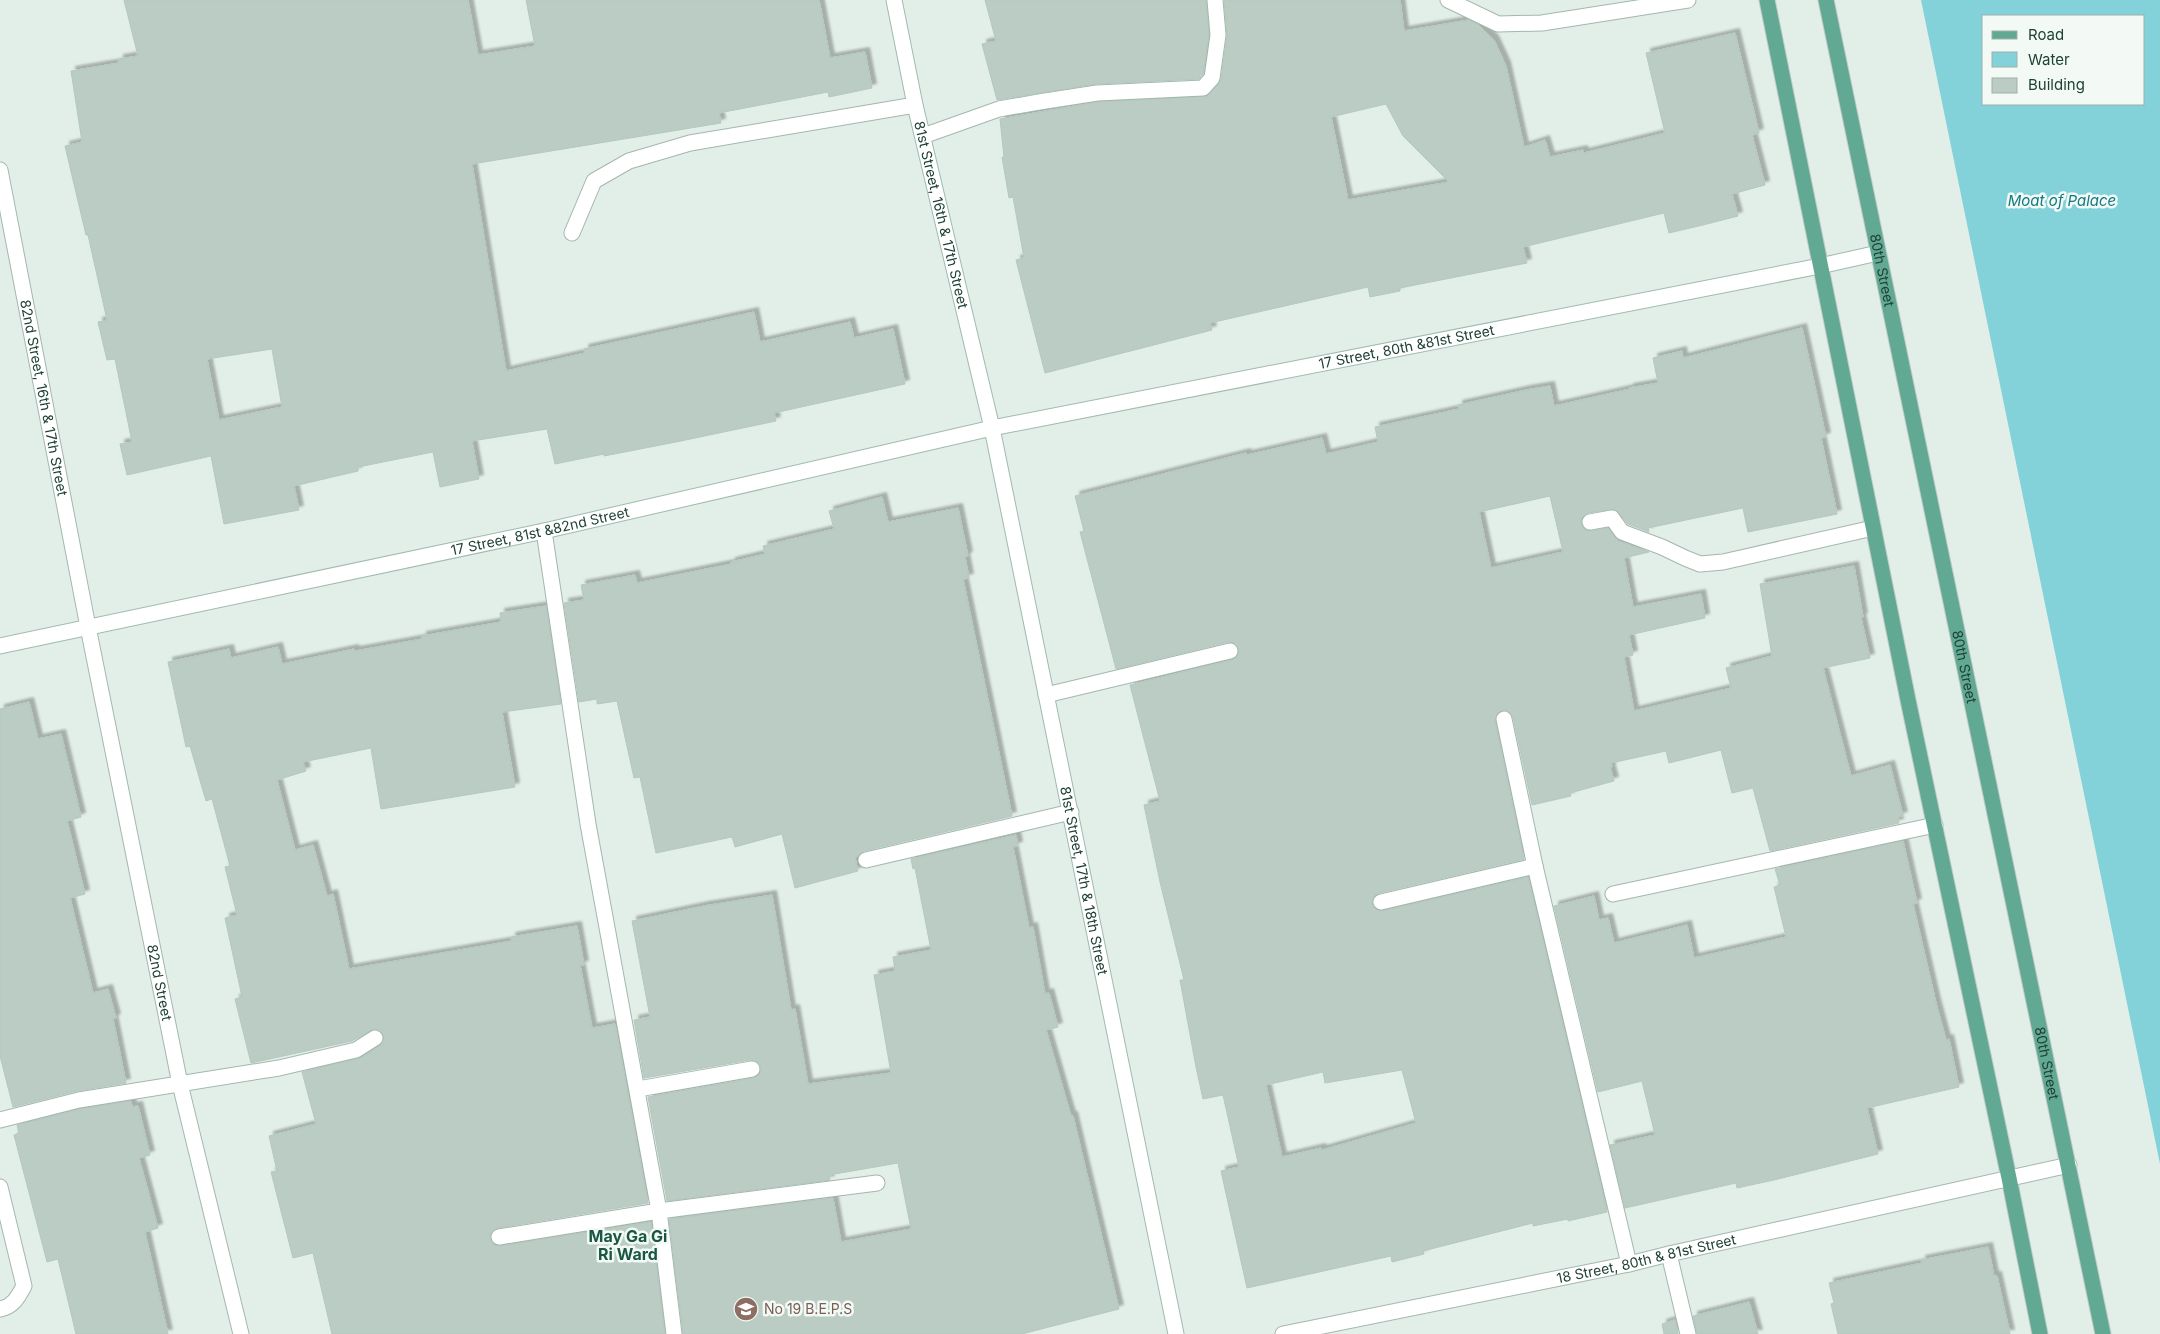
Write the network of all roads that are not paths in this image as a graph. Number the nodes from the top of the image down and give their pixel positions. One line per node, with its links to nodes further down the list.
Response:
1 (894, 0): 7 (street, 81st Street, 16th & 17th Street)
2 (1215, 0): 8 (street)
3 (1448, 0): 4 (street)
4 (1688, 0)
5 (1767, 0): 12 (main road)
6 (1826, 0): 11 (main road, 80th Street)
7 (915, 105): 8 (street, 81st Street, 16th & 17th Street); 10 (street)
8 (923, 136): 13 (street, 81st Street, 16th & 17th Street)
9 (0, 170): 17 (street, 82nd Street, 16th & 17th Street)
10 (572, 233)
11 (1878, 253): 12 (street, 17 Street, 80th &81st Street); 33 (main road, 80th Street)
12 (1820, 266): 13 (street, 17 Street, 80th &81st Street); 15 (main road)
13 (992, 428): 16 (street, 17 Street, 81st &82nd Street); 20 (street, 81st Street, 17th & 18th Street)
14 (1590, 522): 15 (street)
15 (1873, 528): 23 (main road)
16 (544, 531): 17 (street, 17 Street, 81st &82nd Street); 31 (street)
17 (88, 627): 18 (street, 17 Street, 81st &82nd Street); 30 (street, 82nd Street)
18 (0, 646)
19 (1230, 651): 20 (street)
20 (1046, 695): 22 (street, 81st Street, 17th & 18th Street)
21 (1504, 719): 25 (street)
22 (1071, 812): 24 (street); 44 (street, 81st Street, 17th & 18th Street)
23 (1935, 825): 26 (street); 34 (main road)
24 (866, 860)
25 (1535, 866): 27 (street); 40 (street)
26 (1614, 894)
27 (1381, 902)
28 (375, 1038): 30 (street)
29 (752, 1068): 31 (street)
30 (180, 1084): 32 (street); 42 (street, 82nd Street)
31 (638, 1089): 37 (street)
32 (0, 1120)
33 (2069, 1165): 34 (street, 18 Street, 80th & 81st Street); 48 (main road, 80th Street)
34 (2009, 1178): 39 (street, 18 Street, 80th & 81st Street); 47 (main road)
35 (877, 1183): 37 (street)
36 (0, 1187): 41 (street)
37 (659, 1211): 38 (street); 43 (street)
38 (499, 1237)
39 (1669, 1254): 40 (street, 18 Street, 80th & 81st Street); 46 (street)
40 (1629, 1264): 45 (street, 18 Street, 80th & 81st Street)
41 (0, 1309)
42 (241, 1334)
43 (674, 1334)
44 (1176, 1334)
45 (1283, 1334)
46 (1688, 1334)
47 (2040, 1334)
48 (2103, 1334)

